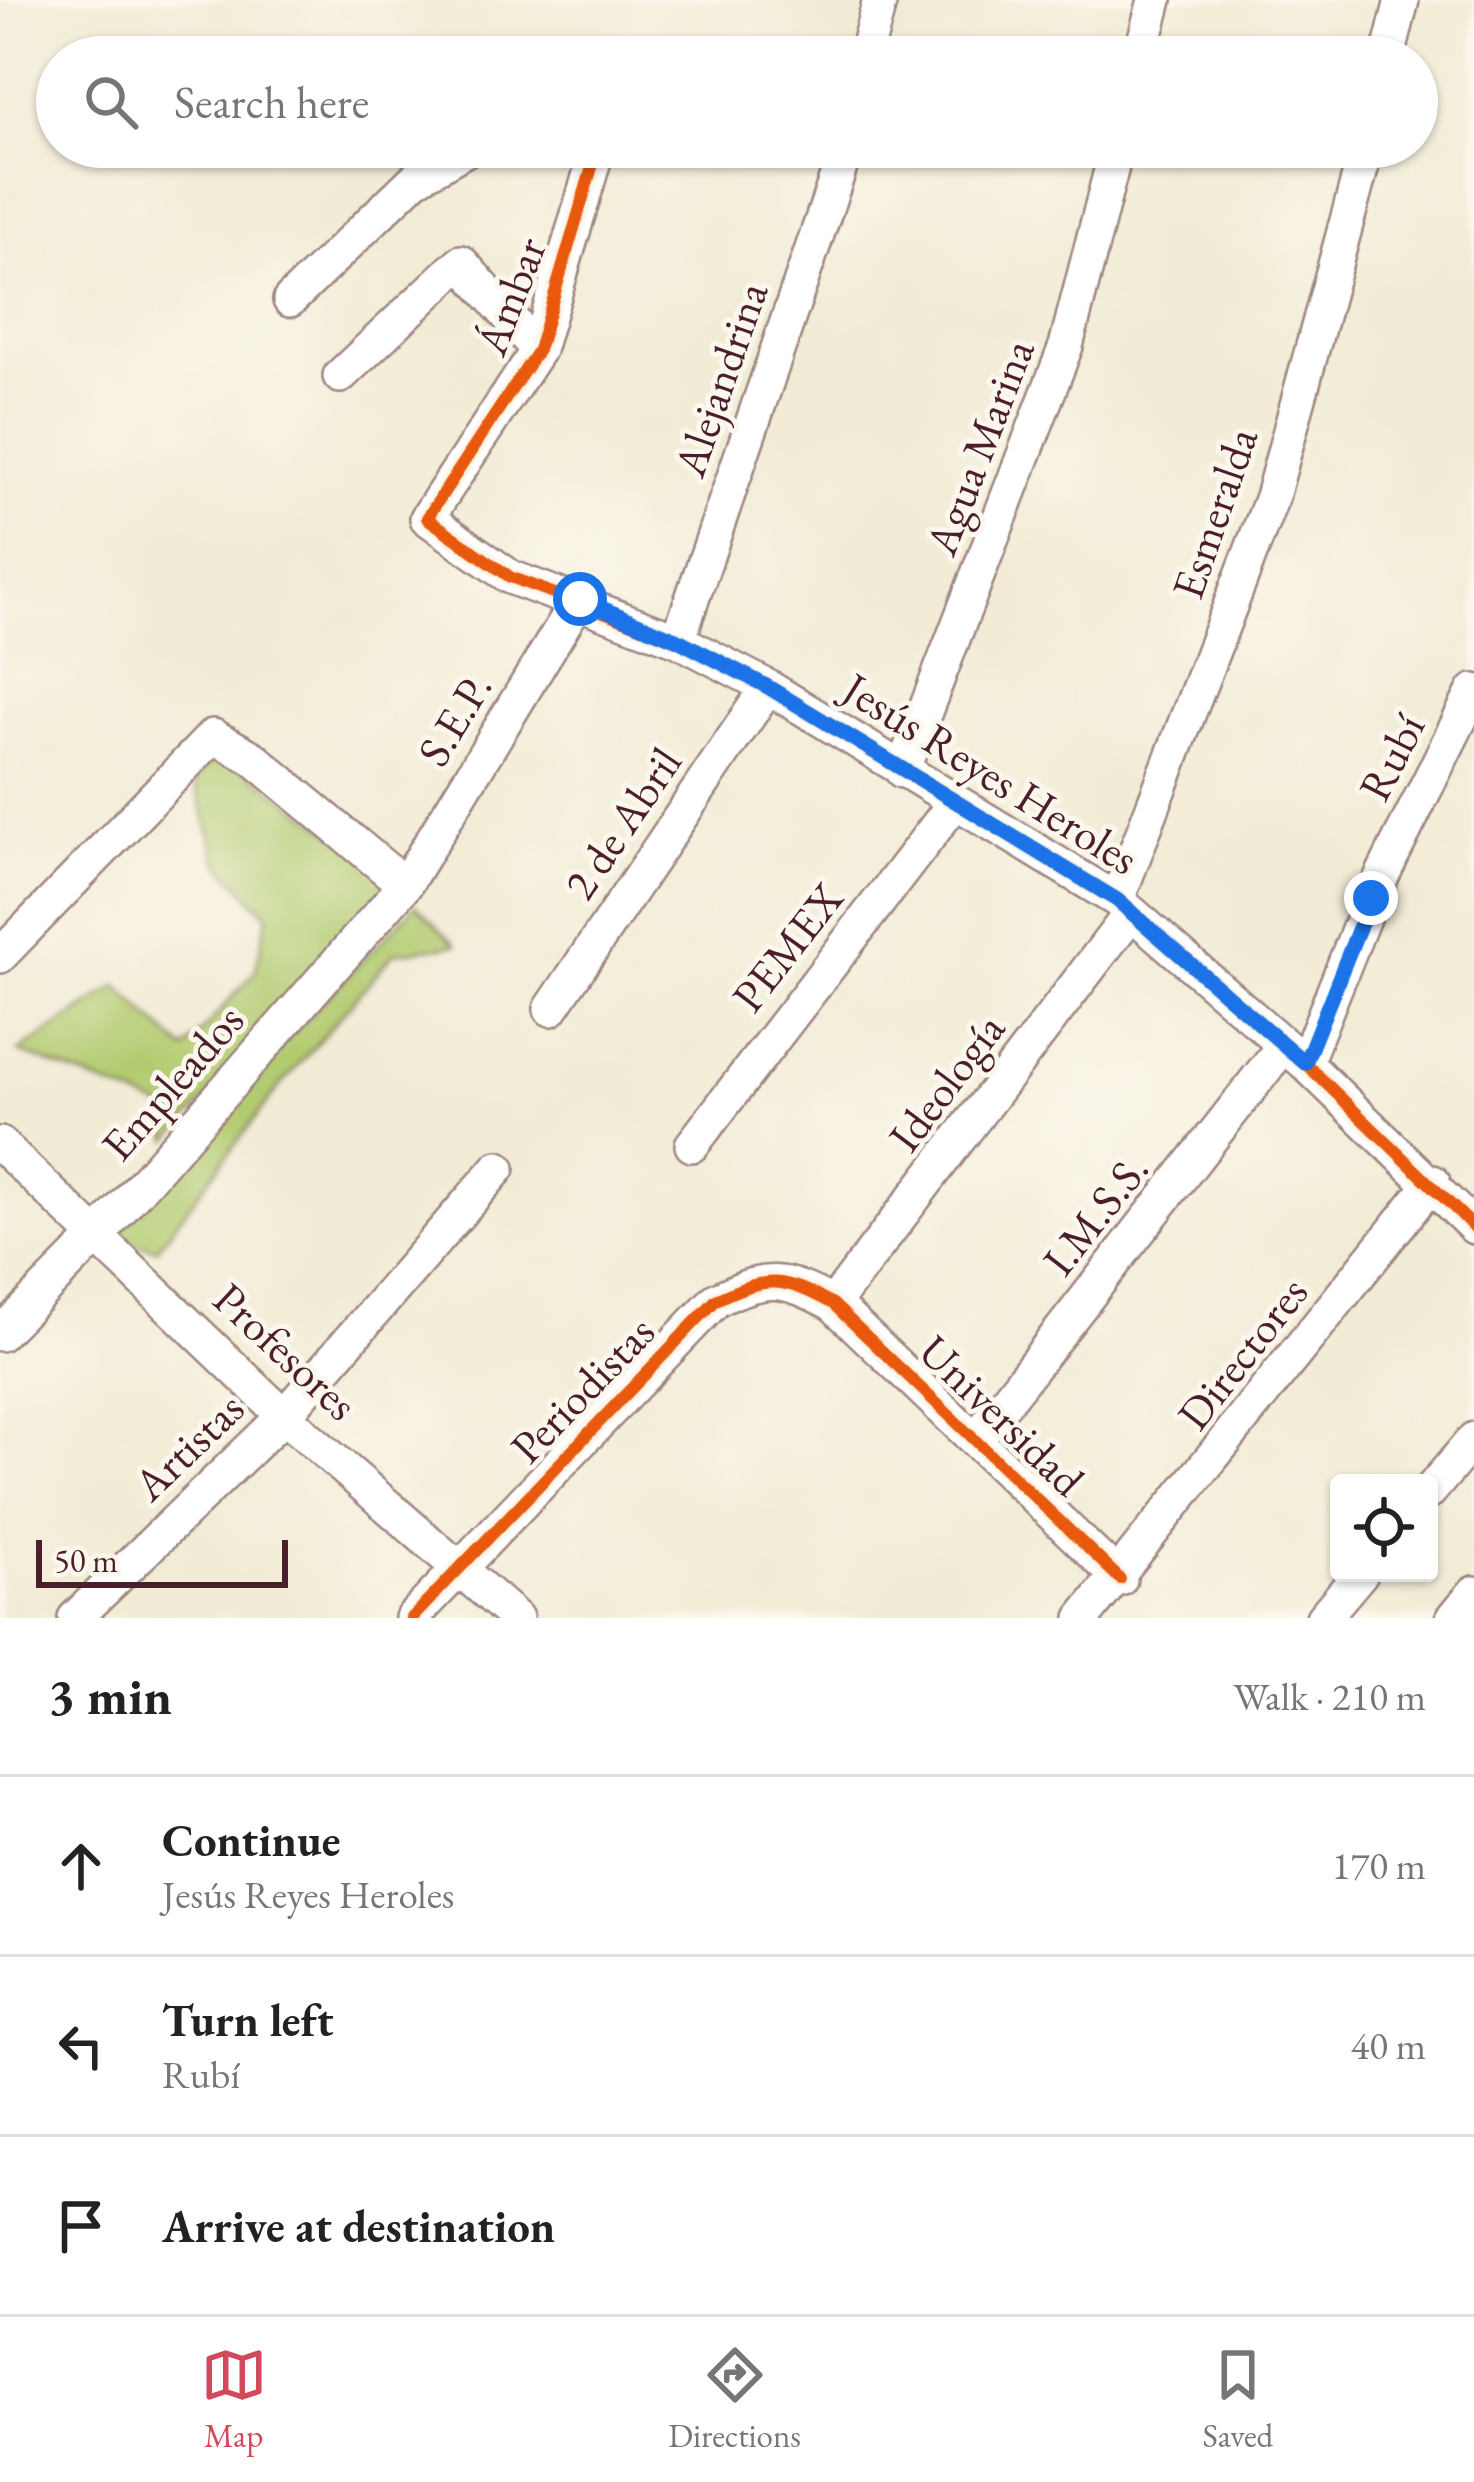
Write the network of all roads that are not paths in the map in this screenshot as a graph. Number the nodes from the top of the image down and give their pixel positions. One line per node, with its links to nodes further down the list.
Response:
1 (880, 0): 4 (street)
2 (1155, 0): 5 (street)
3 (1402, 0): 6 (street)
4 (871, 36)
5 (1146, 36)
6 (1393, 36)
7 (434, 168): 12 (street)
8 (592, 168): 13 (street, Ámbar)
9 (840, 168): 17 (street, Alejandrina)
10 (1112, 168): 20 (street, Agua Marina)
11 (1361, 168): 23 (street, Esmeralda)
12 (290, 300)
13 (538, 350): 14 (street); 15 (street, Ámbar)
14 (340, 376)
15 (427, 518): 16 (street, Jesús Reyes Heroles)
16 (580, 599): 17 (street, Jesús Reyes Heroles); 22 (street, S.E.P.)
17 (678, 640): 18 (street, Jesús Reyes Heroles)
18 (768, 687): 20 (street, Jesús Reyes Heroles); 25 (street, 2 de Abril)
19 (1474, 691): 26 (street, Rubí)
20 (902, 771): 21 (street, Jesús Reyes Heroles)
21 (953, 805): 23 (street, Jesús Reyes Heroles); 28 (street, PEMEX)
22 (405, 885): 24 (street); 32 (street, Empleados)
23 (1124, 907): 26 (street, Jesús Reyes Heroles); 33 (street, Ideología)
24 (0, 956)
25 (550, 1009)
26 (1294, 1054): 30 (street, Jesús Reyes Heroles); 36 (street, I.M.S.S.)
27 (0, 1144): 32 (street, Profesores)
28 (692, 1144)
29 (498, 1168): 35 (street, Artistas)
30 (1433, 1182): 31 (street, Jesús Reyes Heroles); 40 (street, Directores)
31 (1474, 1227)
32 (99, 1234): 34 (street, Empleados); 35 (street, Profesores)
33 (833, 1304): 36 (street, Universidad); 39 (street, Periodistas)
34 (0, 1334)
35 (284, 1416): 39 (street, Profesores); 43 (street, Artistas)
36 (977, 1438): 40 (street, Universidad)
37 (1474, 1439): 38 (street)
38 (1438, 1481)
39 (463, 1567): 44 (street, Periodistas); 45 (street, Profesores)
40 (1120, 1579): 46 (street, Directores)
41 (1353, 1582): 47 (street)
42 (1474, 1593): 48 (street)
43 (75, 1618)
44 (412, 1618)
45 (516, 1618)
46 (1083, 1618)
47 (1323, 1618)
48 (1453, 1618)

